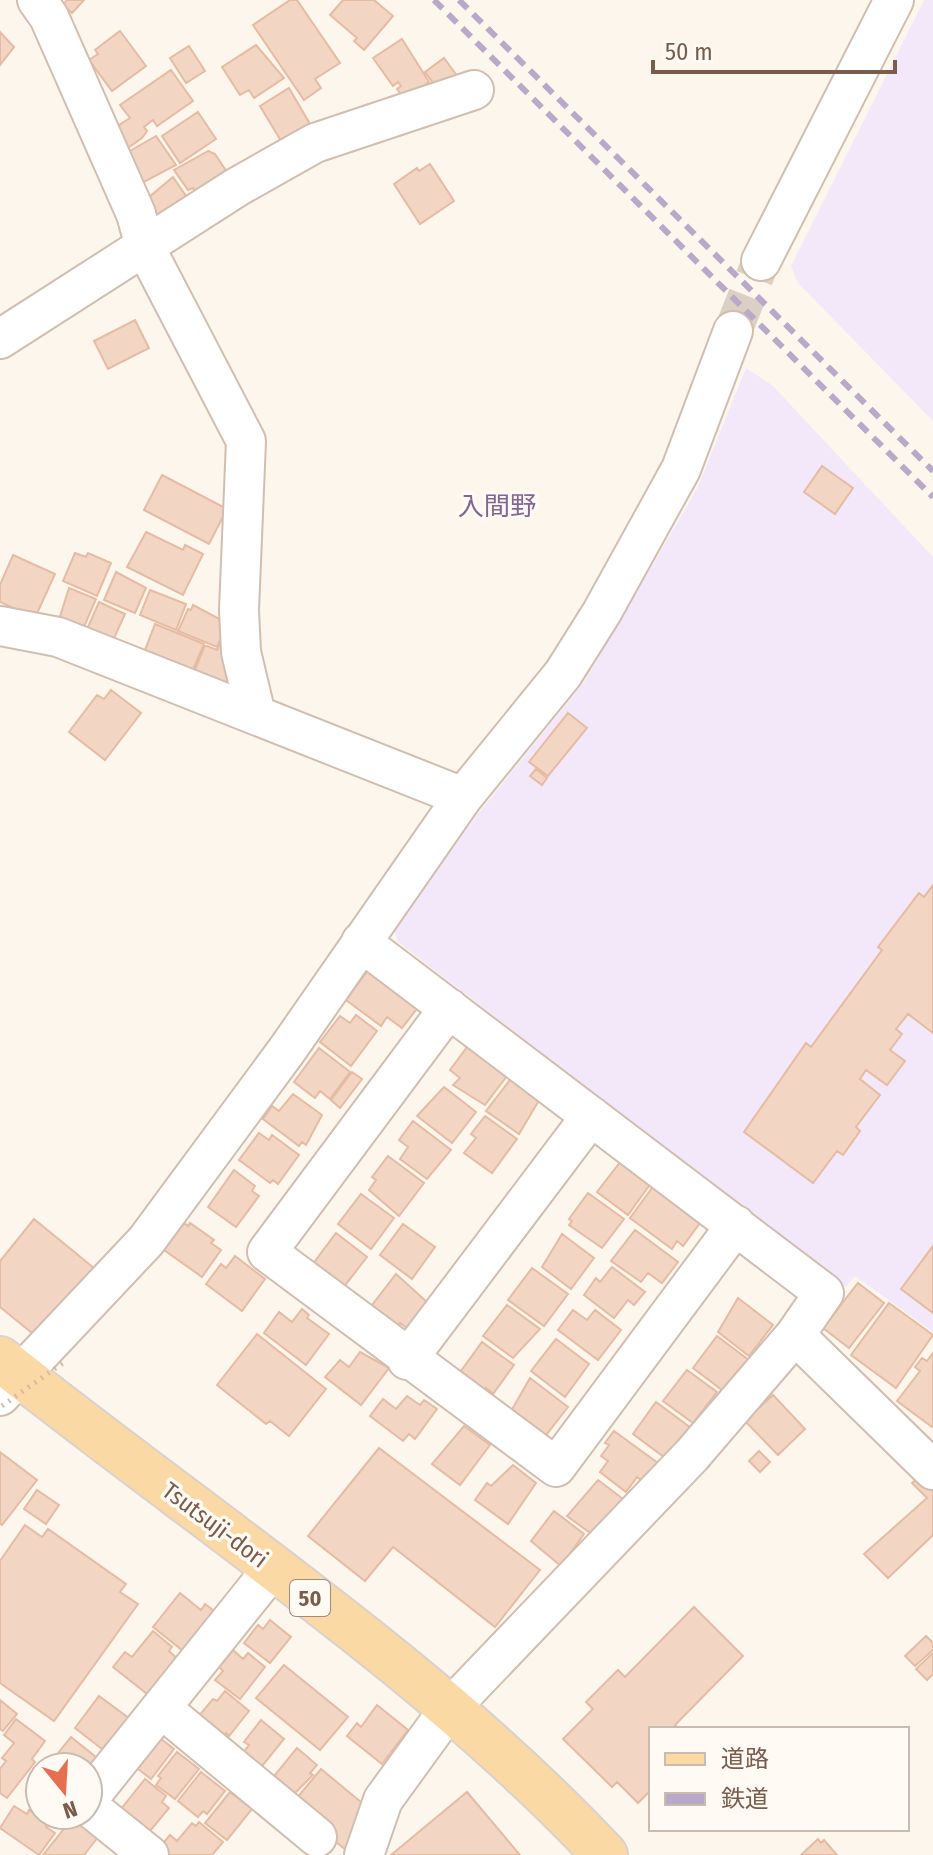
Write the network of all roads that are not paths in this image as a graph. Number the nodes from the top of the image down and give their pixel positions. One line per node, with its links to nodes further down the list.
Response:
1 (37, 0): 4 (street)
2 (894, 0): 5 (street)
3 (474, 90): 4 (street)
4 (145, 247): 7 (street); 9 (street)
5 (761, 261)
6 (733, 331): 10 (street)
7 (0, 339)
8 (4, 633): 9 (street)
9 (256, 715): 10 (street)
10 (463, 797): 11 (street)
11 (361, 942): 12 (street); 17 (street)
12 (449, 1008): 13 (street); 16 (street)
13 (591, 1116): 14 (street); 16 (street)
14 (736, 1225): 15 (street); 16 (street)
15 (795, 1335): 18 (street); 21 (street)
16 (407, 1360)
17 (5, 1384): 19 (main road, Tsutsuji-dori / 50)
18 (933, 1470)
19 (273, 1568): 20 (street); 21 (main road, Tsutsuji-dori / 50)
20 (161, 1708): 22 (street); 24 (street)
21 (449, 1709): 26 (street); 27 (main road, Tsutsuji-dori / 50)
22 (104, 1779)
23 (104, 1819): 25 (street)
24 (317, 1837)
25 (149, 1855)
26 (364, 1855)
27 (605, 1855)

